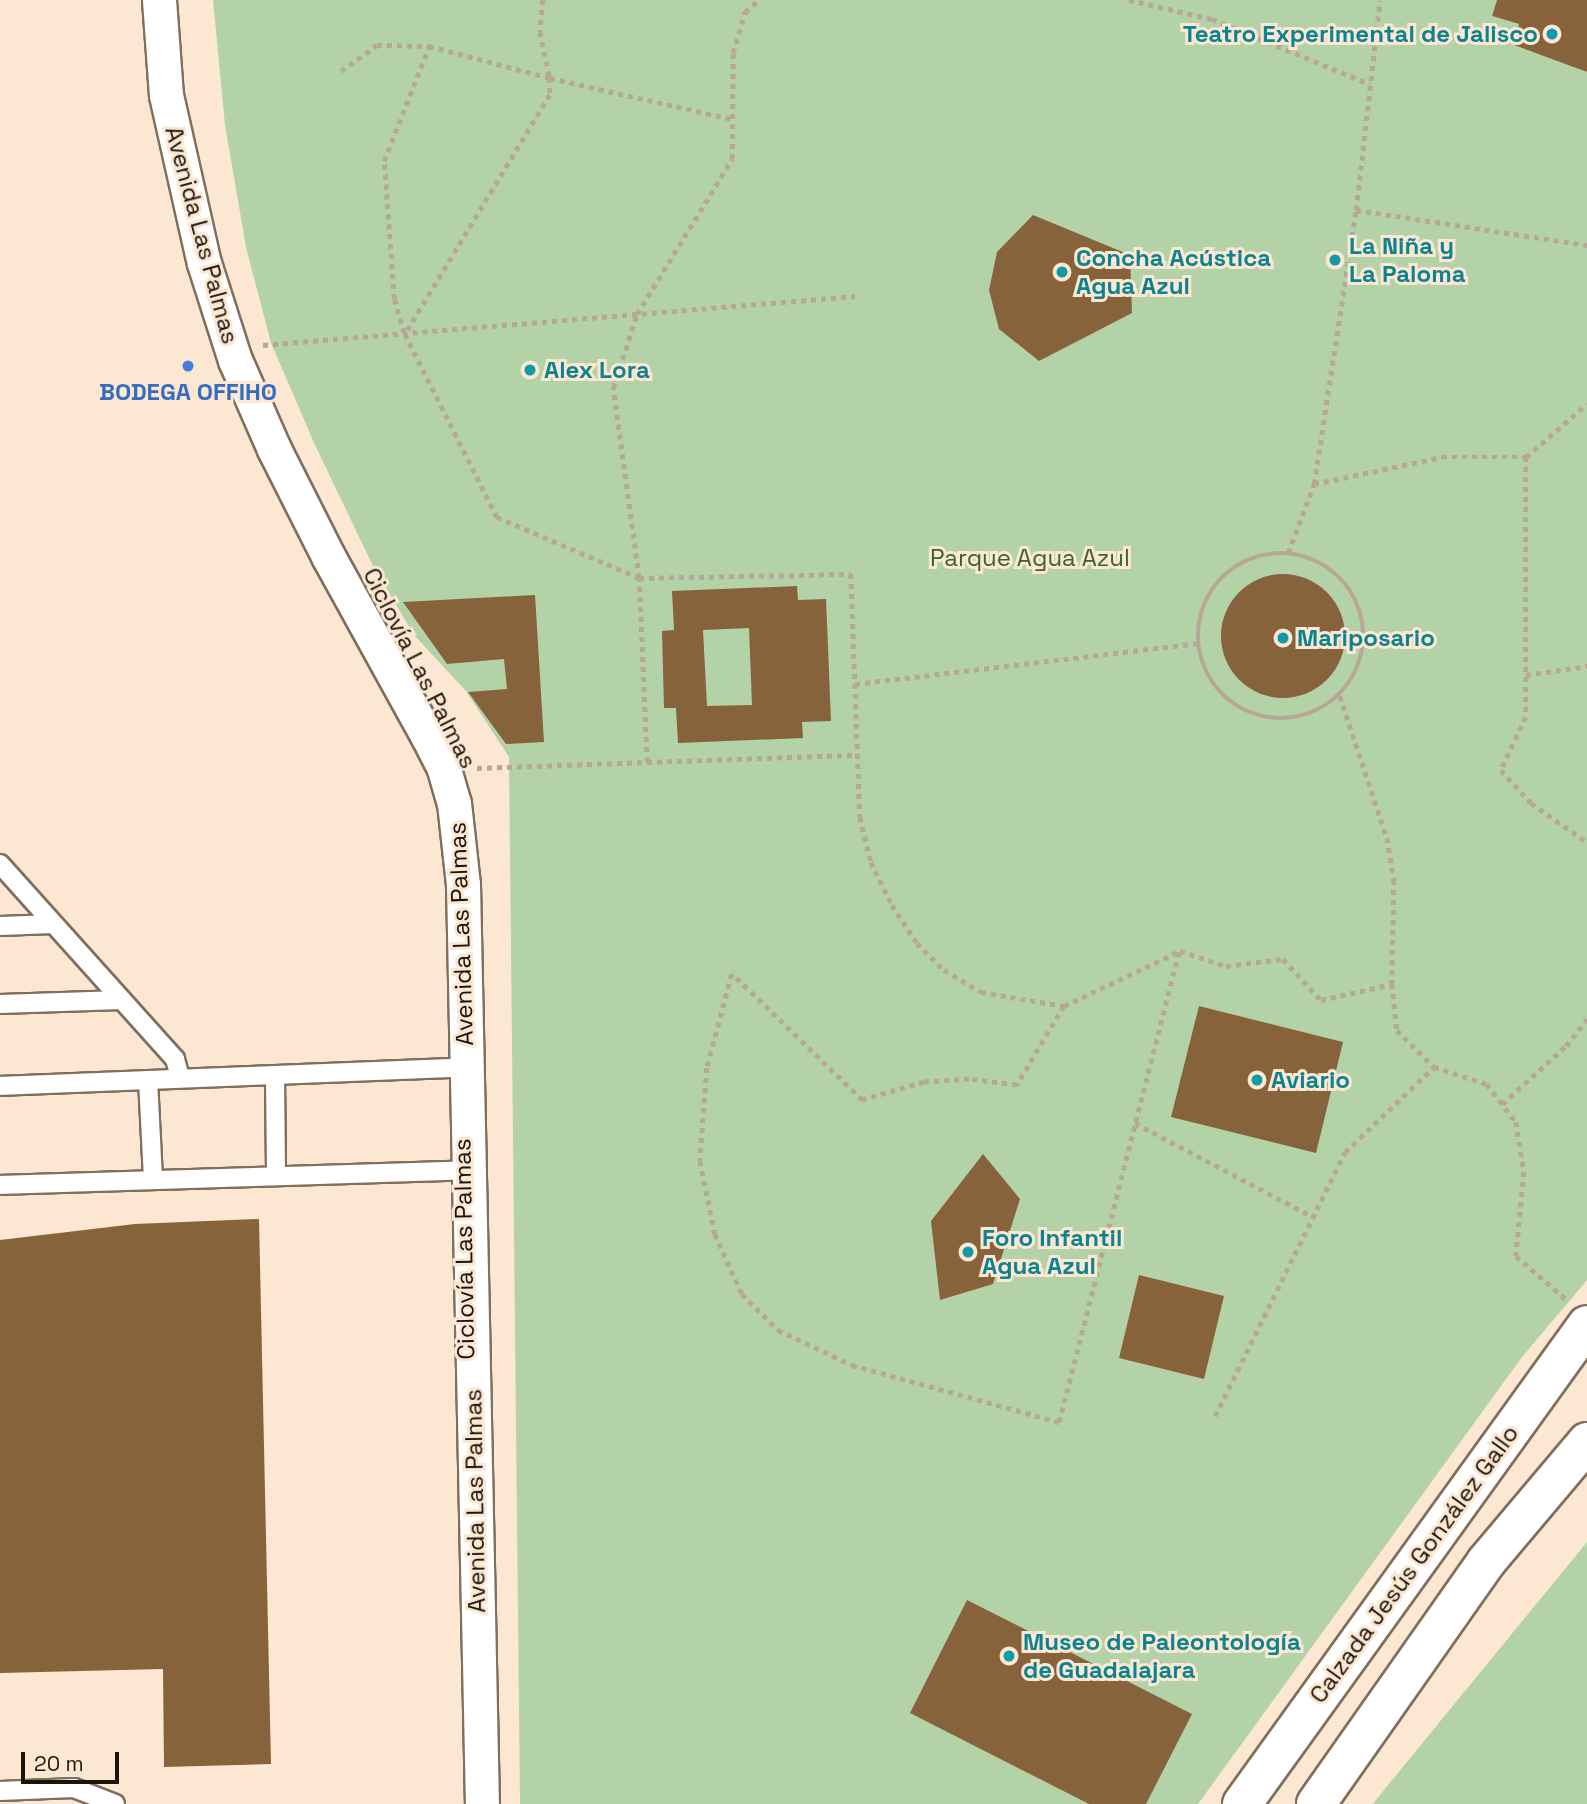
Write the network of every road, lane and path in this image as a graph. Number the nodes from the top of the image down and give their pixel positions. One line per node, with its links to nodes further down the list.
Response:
1 (159, 0): 16 (street, Avenida Las Palmas)
2 (543, 0): 8 (path)
3 (759, 0): 10 (path)
4 (1129, 0): 9 (path)
5 (1380, 0): 9 (path)
6 (429, 46): 7 (path); 8 (path); 15 (path)
7 (341, 71)
8 (550, 78): 10 (path); 15 (path)
9 (1370, 84): 11 (path)
10 (732, 119): 14 (path)
11 (1356, 209): 12 (path); 19 (path)
12 (1587, 245)
13 (855, 296): 14 (path)
14 (637, 314): 15 (path); 21 (path)
15 (405, 334): 16 (path); 21 (path)
16 (231, 348): 29 (street, Avenida Las Palmas)
17 (1587, 404): 18 (path)
18 (1526, 457): 19 (path); 24 (path)
19 (1314, 484): 20 (path)
20 (1288, 553): 22 (path); 26 (path)
21 (639, 579): 25 (path); 28 (path)
22 (1198, 643): 25 (path); 26 (path)
23 (1587, 666): 24 (path)
24 (1526, 675): 30 (path)
25 (855, 684): 27 (path)
26 (1340, 696): 35 (path)
27 (858, 755): 28 (path); 38 (path)
28 (647, 762): 29 (path)
29 (444, 769): 41 (street, Avenida Las Palmas)
30 (1587, 842)
31 (0, 864): 32 (lane)
32 (53, 923): 33 (lane); 36 (lane)
33 (0, 926)
34 (1180, 951): 35 (path); 38 (path); 47 (path)
35 (1392, 984): 40 (path)
36 (122, 1000): 37 (lane); 43 (lane)
37 (0, 1004)
38 (1064, 1006): 47 (path)
39 (1587, 1019): 46 (path)
40 (1434, 1067): 46 (path); 52 (path)
41 (467, 1068): 42 (lane); 48 (street, Avenida Las Palmas)
42 (275, 1075): 43 (lane); 49 (lane)
43 (180, 1078): 44 (lane)
44 (148, 1080): 45 (lane); 50 (lane)
45 (0, 1086)
46 (1502, 1104): 53 (path)
47 (1135, 1123): 52 (path)
48 (469, 1170): 49 (lane); 58 (street, Avenida Las Palmas)
49 (276, 1176): 50 (lane)
50 (153, 1180): 51 (lane)
51 (0, 1185)
52 (1313, 1217): 54 (path)
53 (1582, 1316): 59 (main road, Calzada Jesús González Gallo)
54 (1215, 1416)
55 (1587, 1442): 60 (main road)
56 (0, 1791): 57 (lane)
57 (115, 1804)
58 (482, 1804)
59 (1242, 1804)
60 (1316, 1804)

